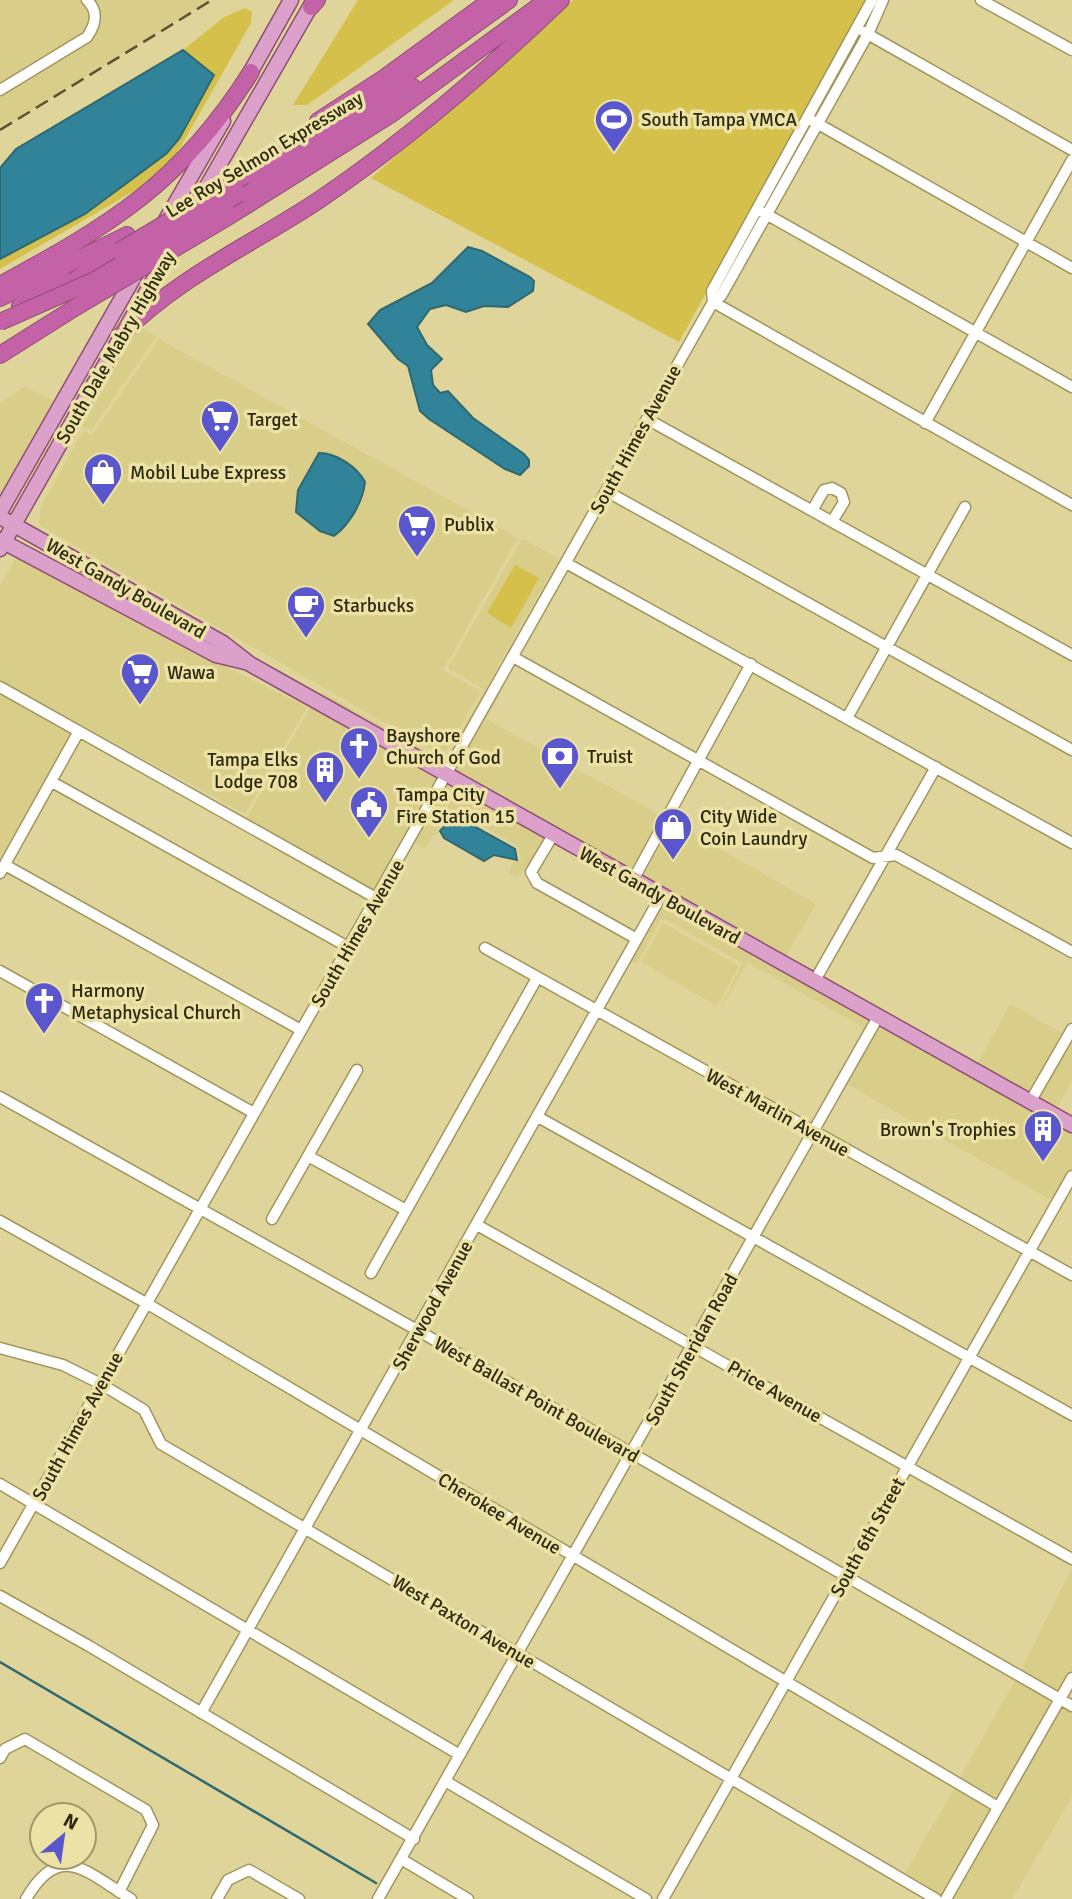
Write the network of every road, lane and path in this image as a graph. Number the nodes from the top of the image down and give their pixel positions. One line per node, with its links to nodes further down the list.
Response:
1 (87, 0): 15 (street)
2 (291, 0): 14 (main road, South Dale Mabry Highway)
3 (491, 0): 19 (highway, Lee Roy Selmon Expressway)
4 (509, 0): 19 (highway)
5 (538, 0): 27 (highway, Lee Roy Selmon Expressway, bridge)
6 (547, 0): 31 (highway, bridge)
7 (561, 0): 30 (highway)
8 (873, 0): 12 (street, South Himes Avenue)
9 (883, 0): 12 (street, South Himes Avenue)
10 (981, 0): 13 (street)
11 (314, 2): 30 (main road, South Dale Mabry Highway)
12 (863, 32): 16 (street, South Himes Avenue); 17 (street)
13 (1072, 50)
14 (251, 72): 24 (highway); 36 (main road, South Dale Mabry Highway)
15 (0, 90)
16 (813, 122): 20 (street, South Himes Avenue); 21 (street)
17 (1072, 149)
18 (1072, 160): 21 (street)
19 (248, 170): 22 (highway, bridge); 25 (highway, Lee Roy Selmon Expressway)
20 (763, 212): 26 (street, South Himes Avenue); 29 (street)
21 (1026, 242): 23 (street); 29 (street)
22 (119, 251): 27 (highway); 28 (highway)
23 (1072, 268)
24 (0, 285)
25 (0, 298)
26 (713, 302): 33 (street, South Himes Avenue); 34 (street)
27 (0, 320)
28 (0, 331)
29 (976, 332): 32 (street); 34 (street)
30 (122, 334): 42 (main road, South Dale Mabry Highway)
31 (0, 355)
32 (1072, 387)
33 (647, 419): 35 (street, South Himes Avenue); 39 (street)
34 (925, 423): 37 (street)
35 (606, 491): 44 (street, South Himes Avenue); 46 (street)
36 (6, 494): 40 (main road, South Dale Mabry Highway)
37 (1072, 505)
38 (965, 507): 45 (street)
39 (813, 509): 41 (street); 41 (street)
40 (0, 514): 42 (main road, West Gandy Boulevard)
41 (833, 520): 45 (street)
42 (13, 524): 43 (main road, South Dale Mabry Highway); 49 (main road, West Gandy Boulevard)
43 (1, 544): 49 (main road, West Gandy Boulevard)
44 (566, 563): 48 (street, South Himes Avenue); 50 (street)
45 (926, 573): 46 (street); 47 (street)
46 (886, 646): 52 (street); 54 (street)
47 (1072, 655)
48 (513, 657): 55 (street); 57 (street, South Himes Avenue)
49 (250, 664): 57 (main road, West Gandy Boulevard)
50 (751, 664): 52 (street); 55 (street)
51 (0, 687): 53 (street)
52 (846, 718): 56 (street)
53 (79, 731): 58 (street); 65 (street)
54 (1072, 750)
55 (699, 761): 61 (street); 63 (street)
56 (936, 767): 60 (street); 61 (street)
57 (448, 776): 59 (main road, West Gandy Boulevard); 65 (street, South Himes Avenue)
58 (52, 782): 62 (street); 67 (street)
59 (552, 835): 63 (main road, West Gandy Boulevard); 66 (street)
60 (1072, 843)
61 (885, 857): 69 (street); 72 (street)
62 (3, 869): 75 (street)
63 (633, 880): 64 (main road, West Gandy Boulevard)
64 (661, 895): 66 (street, Sherwood Avenue); 72 (main road, West Gandy Boulevard)
65 (376, 898): 67 (street, South Himes Avenue)
66 (637, 939): 73 (street, Sherwood Avenue)
67 (348, 947): 75 (street, South Himes Avenue)
68 (485, 948): 71 (street, West Marlin Avenue)
69 (1072, 952)
70 (0, 971): 80 (street)
71 (537, 978): 73 (street, West Marlin Avenue); 87 (street)
72 (814, 982): 74 (main road, West Gandy Boulevard)
73 (597, 1011): 81 (street, Sherwood Avenue); 83 (street, West Marlin Avenue)
74 (878, 1017): 79 (main road, West Gandy Boulevard); 83 (street, South Sheridan Road)
75 (301, 1030): 80 (street, South Himes Avenue)
76 (1072, 1030): 79 (street)
77 (357, 1070): 84 (street)
78 (0, 1097): 86 (street, West Ballast Point Boulevard)
79 (1030, 1102): 82 (main road, West Gandy Boulevard)
80 (254, 1113): 86 (street, South Himes Avenue)
81 (538, 1117): 90 (street, Sherwood Avenue); 91 (street)
82 (1072, 1125)
83 (813, 1131): 91 (street, South Sheridan Road); 92 (street, West Marlin Avenue)
84 (308, 1156): 87 (street); 88 (street)
85 (1072, 1176): 92 (street, South 6th Street)
86 (200, 1209): 95 (street, South Himes Avenue); 96 (street, West Ballast Point Boulevard)
87 (406, 1210): 93 (street)
88 (272, 1219)
89 (0, 1221): 95 (street, Cherokee Avenue)
90 (477, 1225): 96 (street, Sherwood Avenue); 97 (street, Price Avenue)
91 (755, 1236): 97 (street, South Sheridan Road); 99 (street)
92 (1028, 1251): 94 (street, West Marlin Avenue); 99 (street, South 6th Street)
93 (371, 1273)
94 (1072, 1275)
95 (146, 1303): 100 (street, South Himes Avenue); 102 (street, Cherokee Avenue)
96 (417, 1330): 102 (street, Sherwood Avenue); 103 (street, West Ballast Point Boulevard)
97 (693, 1344): 103 (street, South Sheridan Road); 104 (street, Price Avenue)
98 (0, 1348): 100 (street, West Paxton Avenue)
99 (969, 1356): 101 (street); 104 (street, South 6th Street)
100 (101, 1384): 106 (street, South Himes Avenue); 107 (street, West Paxton Avenue)
101 (1072, 1415)
102 (361, 1430): 107 (street, Sherwood Avenue); 108 (street, Cherokee Avenue)
103 (632, 1454): 108 (street, South Sheridan Road); 111 (street, West Ballast Point Boulevard)
104 (907, 1466): 109 (street, Price Avenue); 111 (street, South 6th Street)
105 (0, 1484): 106 (street)
106 (35, 1503): 110 (street, South Himes Avenue); 113 (street)
107 (306, 1527): 113 (street, Sherwood Avenue); 114 (street, West Paxton Avenue)
108 (573, 1556): 114 (street, South Sheridan Road); 116 (street, Cherokee Avenue)
109 (1072, 1559)
110 (0, 1563)
111 (846, 1575): 116 (street, South 6th Street); 117 (street, West Ballast Point Boulevard)
112 (0, 1597): 119 (street)
113 (249, 1629): 119 (street, Sherwood Avenue); 120 (street)
114 (518, 1654): 120 (street, South Sheridan Road); 122 (street, West Paxton Avenue)
115 (1072, 1678): 117 (street)
116 (785, 1681): 122 (street, South 6th Street); 124 (street, Cherokee Avenue)
117 (1060, 1699): 118 (street, West Ballast Point Boulevard); 124 (street)
118 (1072, 1706)
119 (201, 1713): 125 (street)
120 (460, 1755): 123 (street, South Sheridan Road)
121 (0, 1759): 127 (street)
122 (730, 1779): 135 (street, South 6th Street); 136 (street, West Paxton Avenue)
123 (445, 1781): 125 (street, South Sheridan Road); 134 (street)
124 (998, 1807): 137 (street)
125 (414, 1839): 126 (street, South Sheridan Road)
126 (401, 1859): 132 (street, South Sheridan Road); 133 (street)
127 (119, 1892): 128 (street); 129 (street)
128 (26, 1899)
129 (131, 1899)
130 (217, 1899): 131 (street)
131 (299, 1899)
132 (378, 1899)
133 (468, 1899)
134 (646, 1899)
135 (663, 1899)
136 (936, 1899)
137 (946, 1899)

